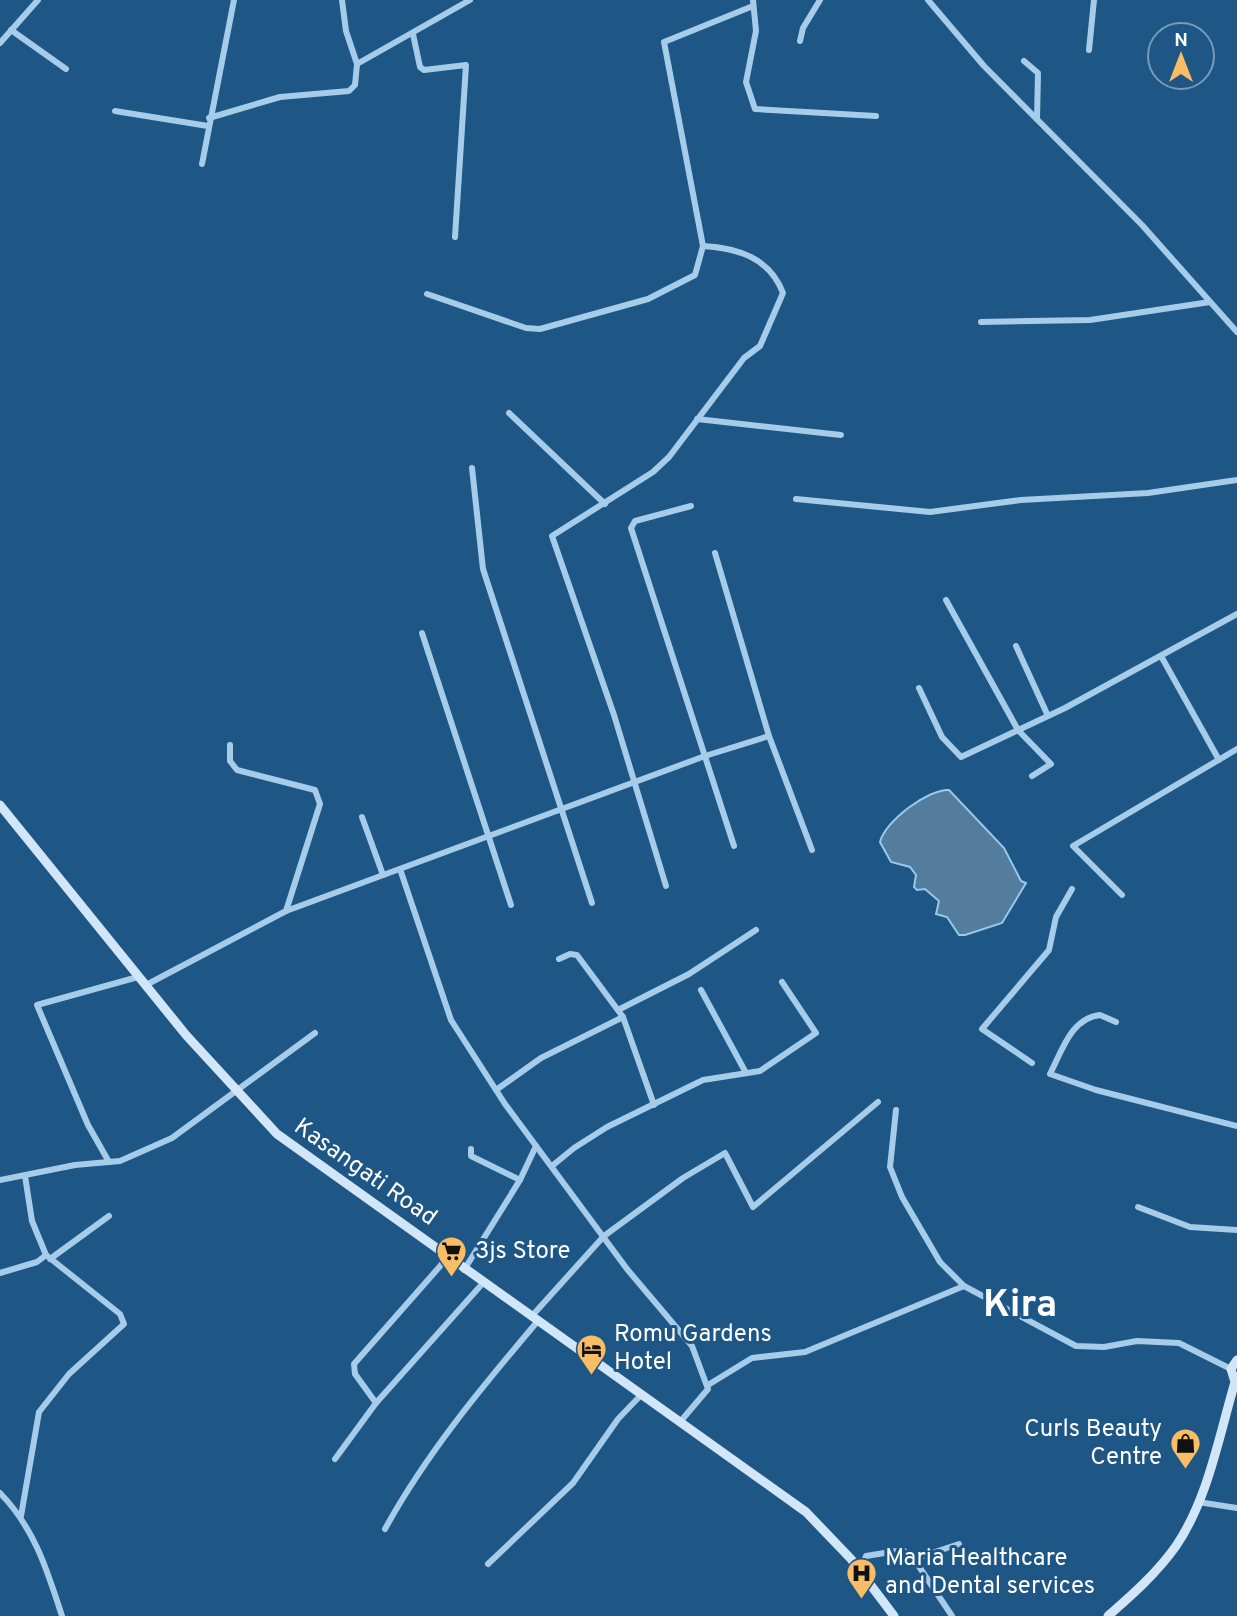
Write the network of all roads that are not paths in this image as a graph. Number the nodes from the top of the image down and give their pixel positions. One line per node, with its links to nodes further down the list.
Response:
1 (38, 0): 9 (street)
2 (234, 0): 20 (street)
3 (342, 0): 15 (street)
4 (470, 0): 10 (street)
5 (820, 0): 11 (street)
6 (928, 0): 19 (street)
7 (1094, 0): 13 (street)
8 (753, 3): 18 (street); 23 (street)
9 (11, 30): 12 (street); 16 (street)
10 (413, 34): 15 (street); 22 (street)
11 (800, 41)
12 (0, 43)
13 (1089, 50)
14 (1024, 61): 19 (street)
15 (357, 64): 20 (street)
16 (66, 69)
17 (115, 111): 20 (street)
18 (876, 116)
19 (1037, 119): 25 (street)
20 (208, 122): 21 (street)
21 (202, 164)
22 (456, 237)
23 (703, 246): 24 (street); 29 (street)
24 (427, 294)
25 (1210, 302): 26 (street); 27 (street)
26 (981, 322)
27 (1237, 332)
28 (509, 413): 34 (street)
29 (697, 419): 30 (street); 34 (street)
30 (841, 435)
31 (472, 468): 53 (street)
32 (1237, 480): 33 (street)
33 (796, 499)
34 (605, 504): 51 (street)
35 (691, 506): 48 (street)
36 (715, 553): 45 (street)
37 (946, 600): 44 (street)
38 (1236, 617): 41 (street)
39 (422, 633): 55 (street)
40 (1016, 646): 43 (street)
41 (1161, 656): 43 (street); 49 (street)
42 (919, 688): 44 (street)
43 (1048, 716): 44 (street)
44 (1018, 730): 50 (street)
45 (769, 736): 48 (street); 57 (street)
46 (230, 745): 65 (street)
47 (1237, 749): 49 (street)
48 (705, 756): 51 (street); 56 (street)
49 (1220, 760): 62 (street)
50 (1032, 776)
51 (634, 783): 53 (street); 60 (street)
52 (0, 805): 68 (street, Kasangati Road)
53 (561, 809): 55 (street); 63 (street)
54 (362, 817): 59 (street)
55 (489, 837): 58 (street); 64 (street)
56 (734, 846)
57 (812, 850)
58 (400, 869): 59 (street); 77 (street)
59 (383, 875): 65 (street)
60 (666, 886)
61 (1072, 889): 75 (street)
62 (1122, 895)
63 (592, 903)
64 (512, 905)
65 (286, 911): 70 (street)
66 (756, 930): 72 (street)
67 (559, 959): 72 (street)
68 (138, 977): 70 (street, Kasangati Road); 85 (street)
69 (782, 982): 76 (street)
70 (146, 985): 78 (street, Kasangati Road)
71 (701, 990): 76 (street)
72 (620, 1014): 77 (street); 80 (street)
73 (1116, 1022): 82 (street)
74 (315, 1033): 78 (street)
75 (1032, 1063)
76 (746, 1073): 80 (street)
77 (496, 1090): 83 (street)
78 (238, 1091): 85 (street); 94 (street, Kasangati Road)
79 (878, 1102): 93 (street)
80 (654, 1105): 86 (street)
81 (896, 1110): 99 (street)
82 (1237, 1126)
83 (536, 1146): 86 (street); 89 (street)
84 (471, 1149): 89 (street)
85 (109, 1162): 87 (street)
86 (552, 1166): 93 (street)
87 (25, 1176): 88 (street); 95 (street)
88 (0, 1180)
89 (520, 1181): 96 (street)
90 (1138, 1207): 92 (street)
91 (109, 1216): 95 (street)
92 (1237, 1230)
93 (604, 1236): 100 (street); 102 (street)
94 (450, 1255): 96 (street, Kasangati Road); 104 (street)
95 (48, 1257): 97 (street); 110 (street)
96 (464, 1270): 98 (street, Kasangati Road)
97 (0, 1273)
98 (483, 1283): 100 (street, Kasangati Road); 104 (street)
99 (964, 1286): 101 (street); 102 (street)
100 (534, 1319): 103 (street, Kasangati Road); 111 (street)
101 (1234, 1364): 108 (street)
102 (708, 1385): 105 (street)
103 (642, 1394): 105 (street, Kasangati Road); 114 (street)
104 (376, 1403): 106 (street)
105 (680, 1422): 115 (street, Kasangati Road)
106 (335, 1459)
107 (0, 1493): 110 (street)
108 (1198, 1502): 109 (street); 119 (street)
109 (1237, 1508)
110 (21, 1516): 116 (street)
111 (385, 1529)
112 (959, 1544): 113 (street)
113 (914, 1559): 115 (street); 118 (street)
114 (488, 1564)
115 (860, 1572): 117 (street, Kasangati Road)
116 (62, 1616)
117 (894, 1616)
118 (952, 1616)
119 (1108, 1616)

